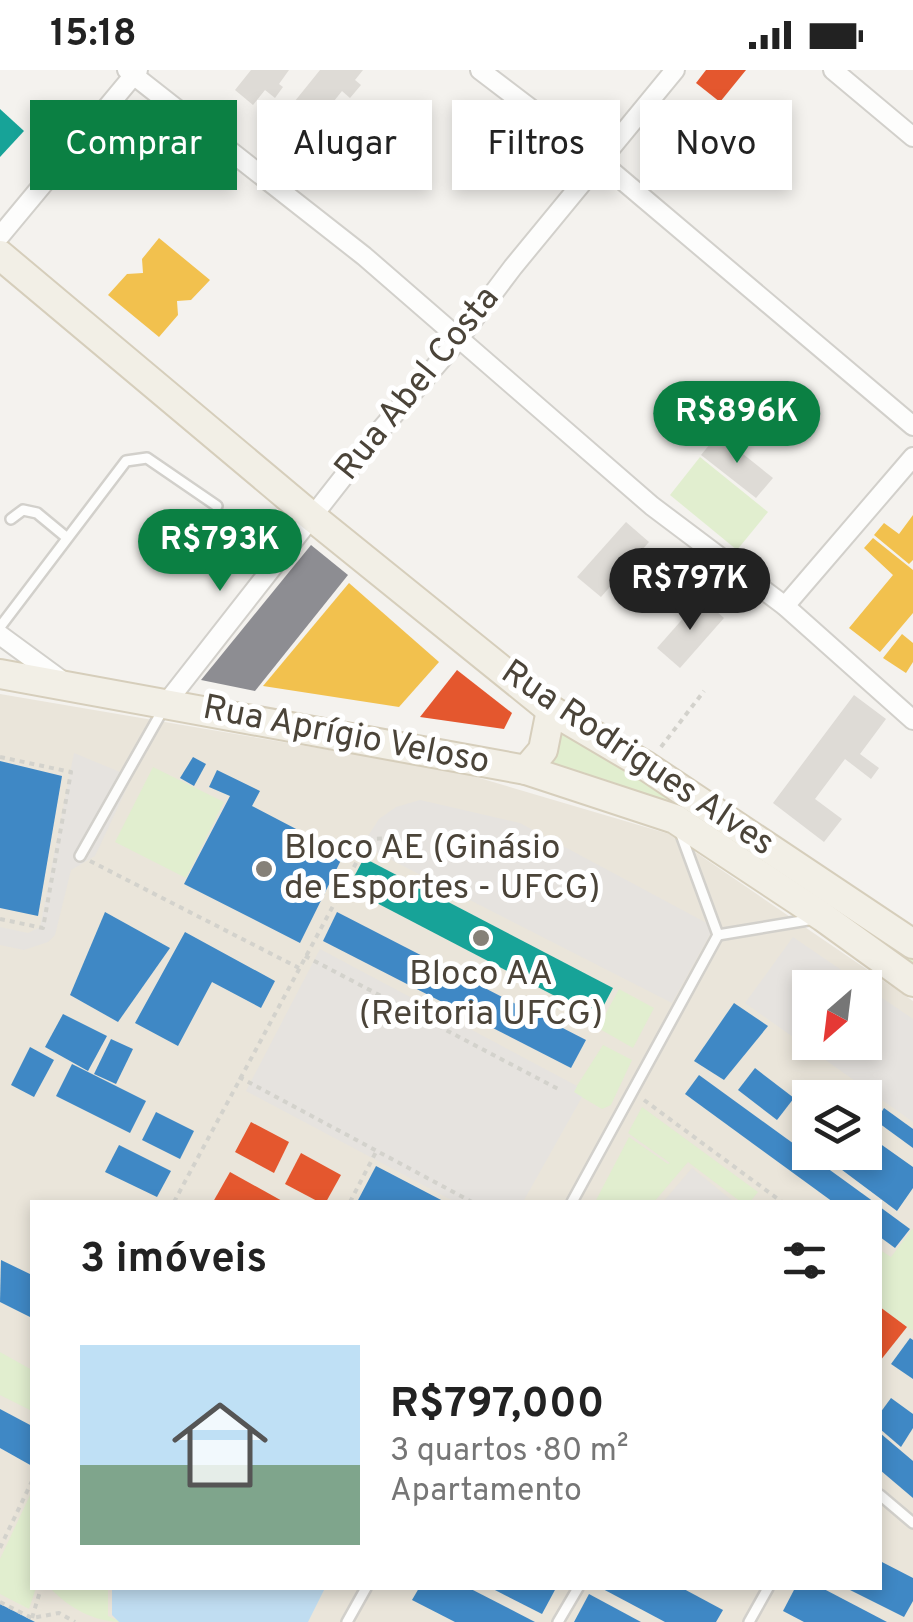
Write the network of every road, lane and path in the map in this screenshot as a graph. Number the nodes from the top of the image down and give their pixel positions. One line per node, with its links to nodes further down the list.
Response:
1 (480, 70): 5 (street)
2 (675, 70): 7 (street, Rua Abel Costa)
3 (833, 70): 6 (street)
4 (133, 72): 10 (street); 12 (street)
5 (520, 100)
6 (913, 137)
7 (620, 139)
8 (620, 177): 13 (street)
9 (578, 190): 12 (street, Rua Abel Costa)
10 (0, 236)
11 (0, 255): 16 (main road, Rua Rodrigues Alves)
12 (458, 340): 16 (street, Rua Abel Costa); 19 (street)
13 (913, 426)
14 (913, 457): 19 (street)
15 (216, 506): 18 (lane)
16 (311, 516): 24 (street, Rua Abel Costa); 25 (main road, Rua Rodrigues Alves)
17 (11, 519): 18 (lane)
18 (66, 537): 20 (lane)
19 (786, 606): 26 (street)
20 (0, 631): 22 (street)
21 (0, 674): 22 (main road, Rua Aprígio Veloso)
22 (66, 685): 24 (main road, Rua Aprígio Veloso)
23 (704, 691): 28 (path)
24 (167, 702): 29 (main road, Rua Aprígio Veloso); 32 (lane)
25 (551, 710): 28 (main road, Rua Rodrigues Alves); 29 (main road)
26 (913, 720)
27 (0, 758): 34 (path)
28 (646, 766): 36 (main road, Rua Rodrigues Alves)
29 (526, 770): 30 (main road, Rua Rodrigues Alves)
30 (675, 819): 33 (main road, Rua Rodrigues Alves); 35 (lane)
31 (394, 838): 37 (path)
32 (80, 856): 38 (path)
33 (823, 917): 35 (lane); 39 (main road, Rua Rodrigues Alves)
34 (0, 919)
35 (718, 935): 42 (lane)
36 (913, 944)
37 (306, 956): 38 (path); 41 (path)
38 (299, 968): 40 (path)
39 (913, 982)
40 (239, 1076): 43 (path); 44 (path)
41 (560, 1090)
42 (632, 1092): 47 (lane); 48 (path)
43 (377, 1150): 45 (path); 46 (path)
44 (175, 1200)
45 (351, 1200)
46 (468, 1200)
47 (573, 1200)
48 (779, 1200)
49 (30, 1486): 52 (path)
50 (882, 1497): 51 (lane)
51 (913, 1523)
52 (0, 1546)
53 (40, 1590): 58 (path)
54 (365, 1590): 60 (lane)
55 (577, 1590): 61 (lane)
56 (767, 1590): 62 (lane)
57 (0, 1602): 58 (path)
58 (32, 1618): 59 (path)
59 (75, 1622)
60 (347, 1622)
61 (558, 1622)
62 (748, 1622)

